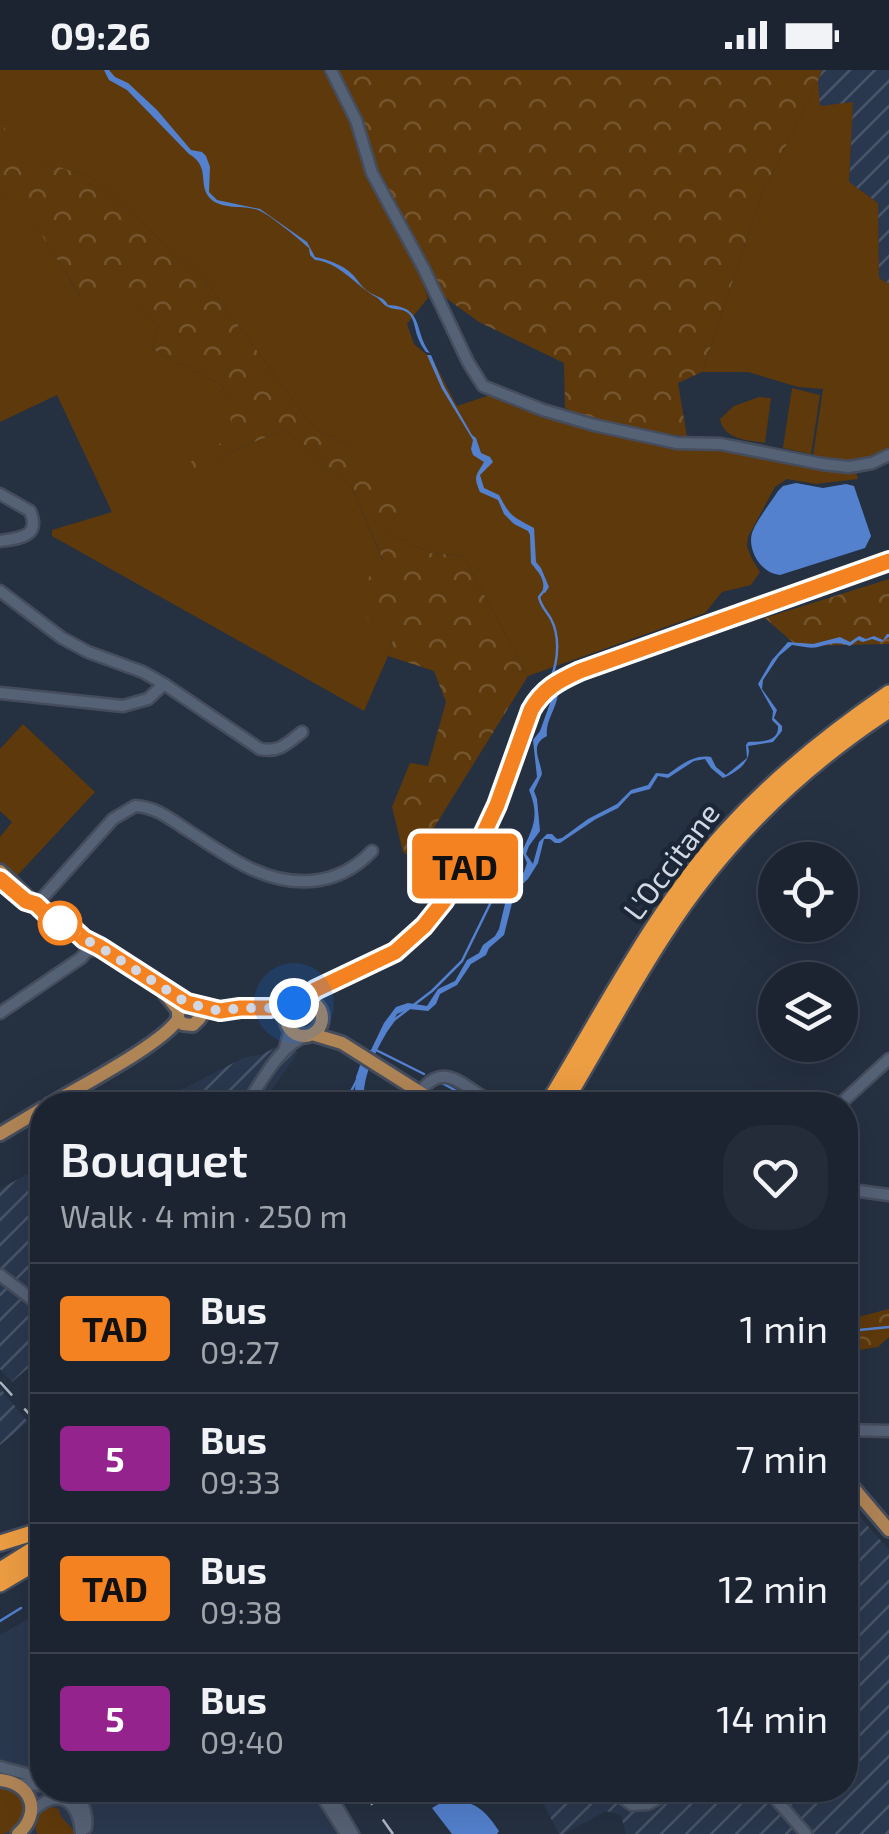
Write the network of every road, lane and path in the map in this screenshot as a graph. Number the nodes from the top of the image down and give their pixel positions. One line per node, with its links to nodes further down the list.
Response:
1 (330, 70): 2 (street)
2 (889, 455)
3 (0, 494): 4 (street)
4 (0, 541)
5 (889, 560): 21 (main road)
6 (0, 591): 7 (street)
7 (164, 684): 8 (street); 11 (street)
8 (0, 693)
9 (889, 694): 36 (highway, L'Occitane)
10 (889, 710): 37 (highway, L'Occitane)
11 (302, 732)
12 (372, 851): 15 (street)
13 (0, 871): 15 (main road)
14 (0, 879): 15 (main road)
15 (34, 903): 16 (main road)
16 (68, 928): 17 (main road); 20 (main road)
17 (78, 942): 18 (main road); 19 (street)
18 (94, 950): 19 (street); 20 (main road)
19 (74, 962): 24 (street)
20 (119, 963): 25 (main road)
21 (335, 982): 22 (main road); 26 (main road)
22 (300, 1002): 23 (main road); 26 (main road); 27 (main road)
23 (258, 1008): 25 (main road); 27 (main road)
24 (0, 1013)
25 (195, 1014): 32 (main road)
26 (321, 1015): 28 (main road); 29 (main road)
27 (288, 1026): 28 (main road); 30 (street)
28 (310, 1035): 29 (main road); 30 (street)
29 (342, 1043): 34 (main road)
30 (284, 1052): 33 (street)
31 (889, 1058): 38 (street)
32 (71, 1092)
33 (255, 1092)
34 (420, 1092): 35 (street)
35 (476, 1092)
36 (555, 1092)
37 (570, 1092)
38 (853, 1092)
39 (30, 1116): 40 (main road)
40 (0, 1134)
41 (858, 1190): 42 (street)
42 (889, 1195)
43 (0, 1275): 44 (street)
44 (30, 1298)
45 (858, 1430): 46 (street)
46 (889, 1431)
47 (858, 1493): 48 (main road)
48 (889, 1530)
49 (30, 1534): 50 (highway)
50 (0, 1543)
51 (30, 1551): 53 (highway)
52 (30, 1565): 54 (highway)
53 (0, 1570)
54 (0, 1584)
55 (0, 1777): 56 (street); 58 (main road)
56 (30, 1781)
57 (30, 1783): 58 (street)
58 (18, 1784): 67 (main road)
59 (46, 1802): 67 (street)
60 (68, 1802): 69 (street)
61 (81, 1802): 69 (street)
62 (327, 1802): 70 (street)
63 (333, 1802): 70 (street)
64 (628, 1802): 65 (street)
65 (652, 1802)
66 (778, 1802): 71 (street)
67 (31, 1823): 68 (main road)
68 (18, 1834)
69 (82, 1834)
70 (350, 1834)
71 (806, 1834)

